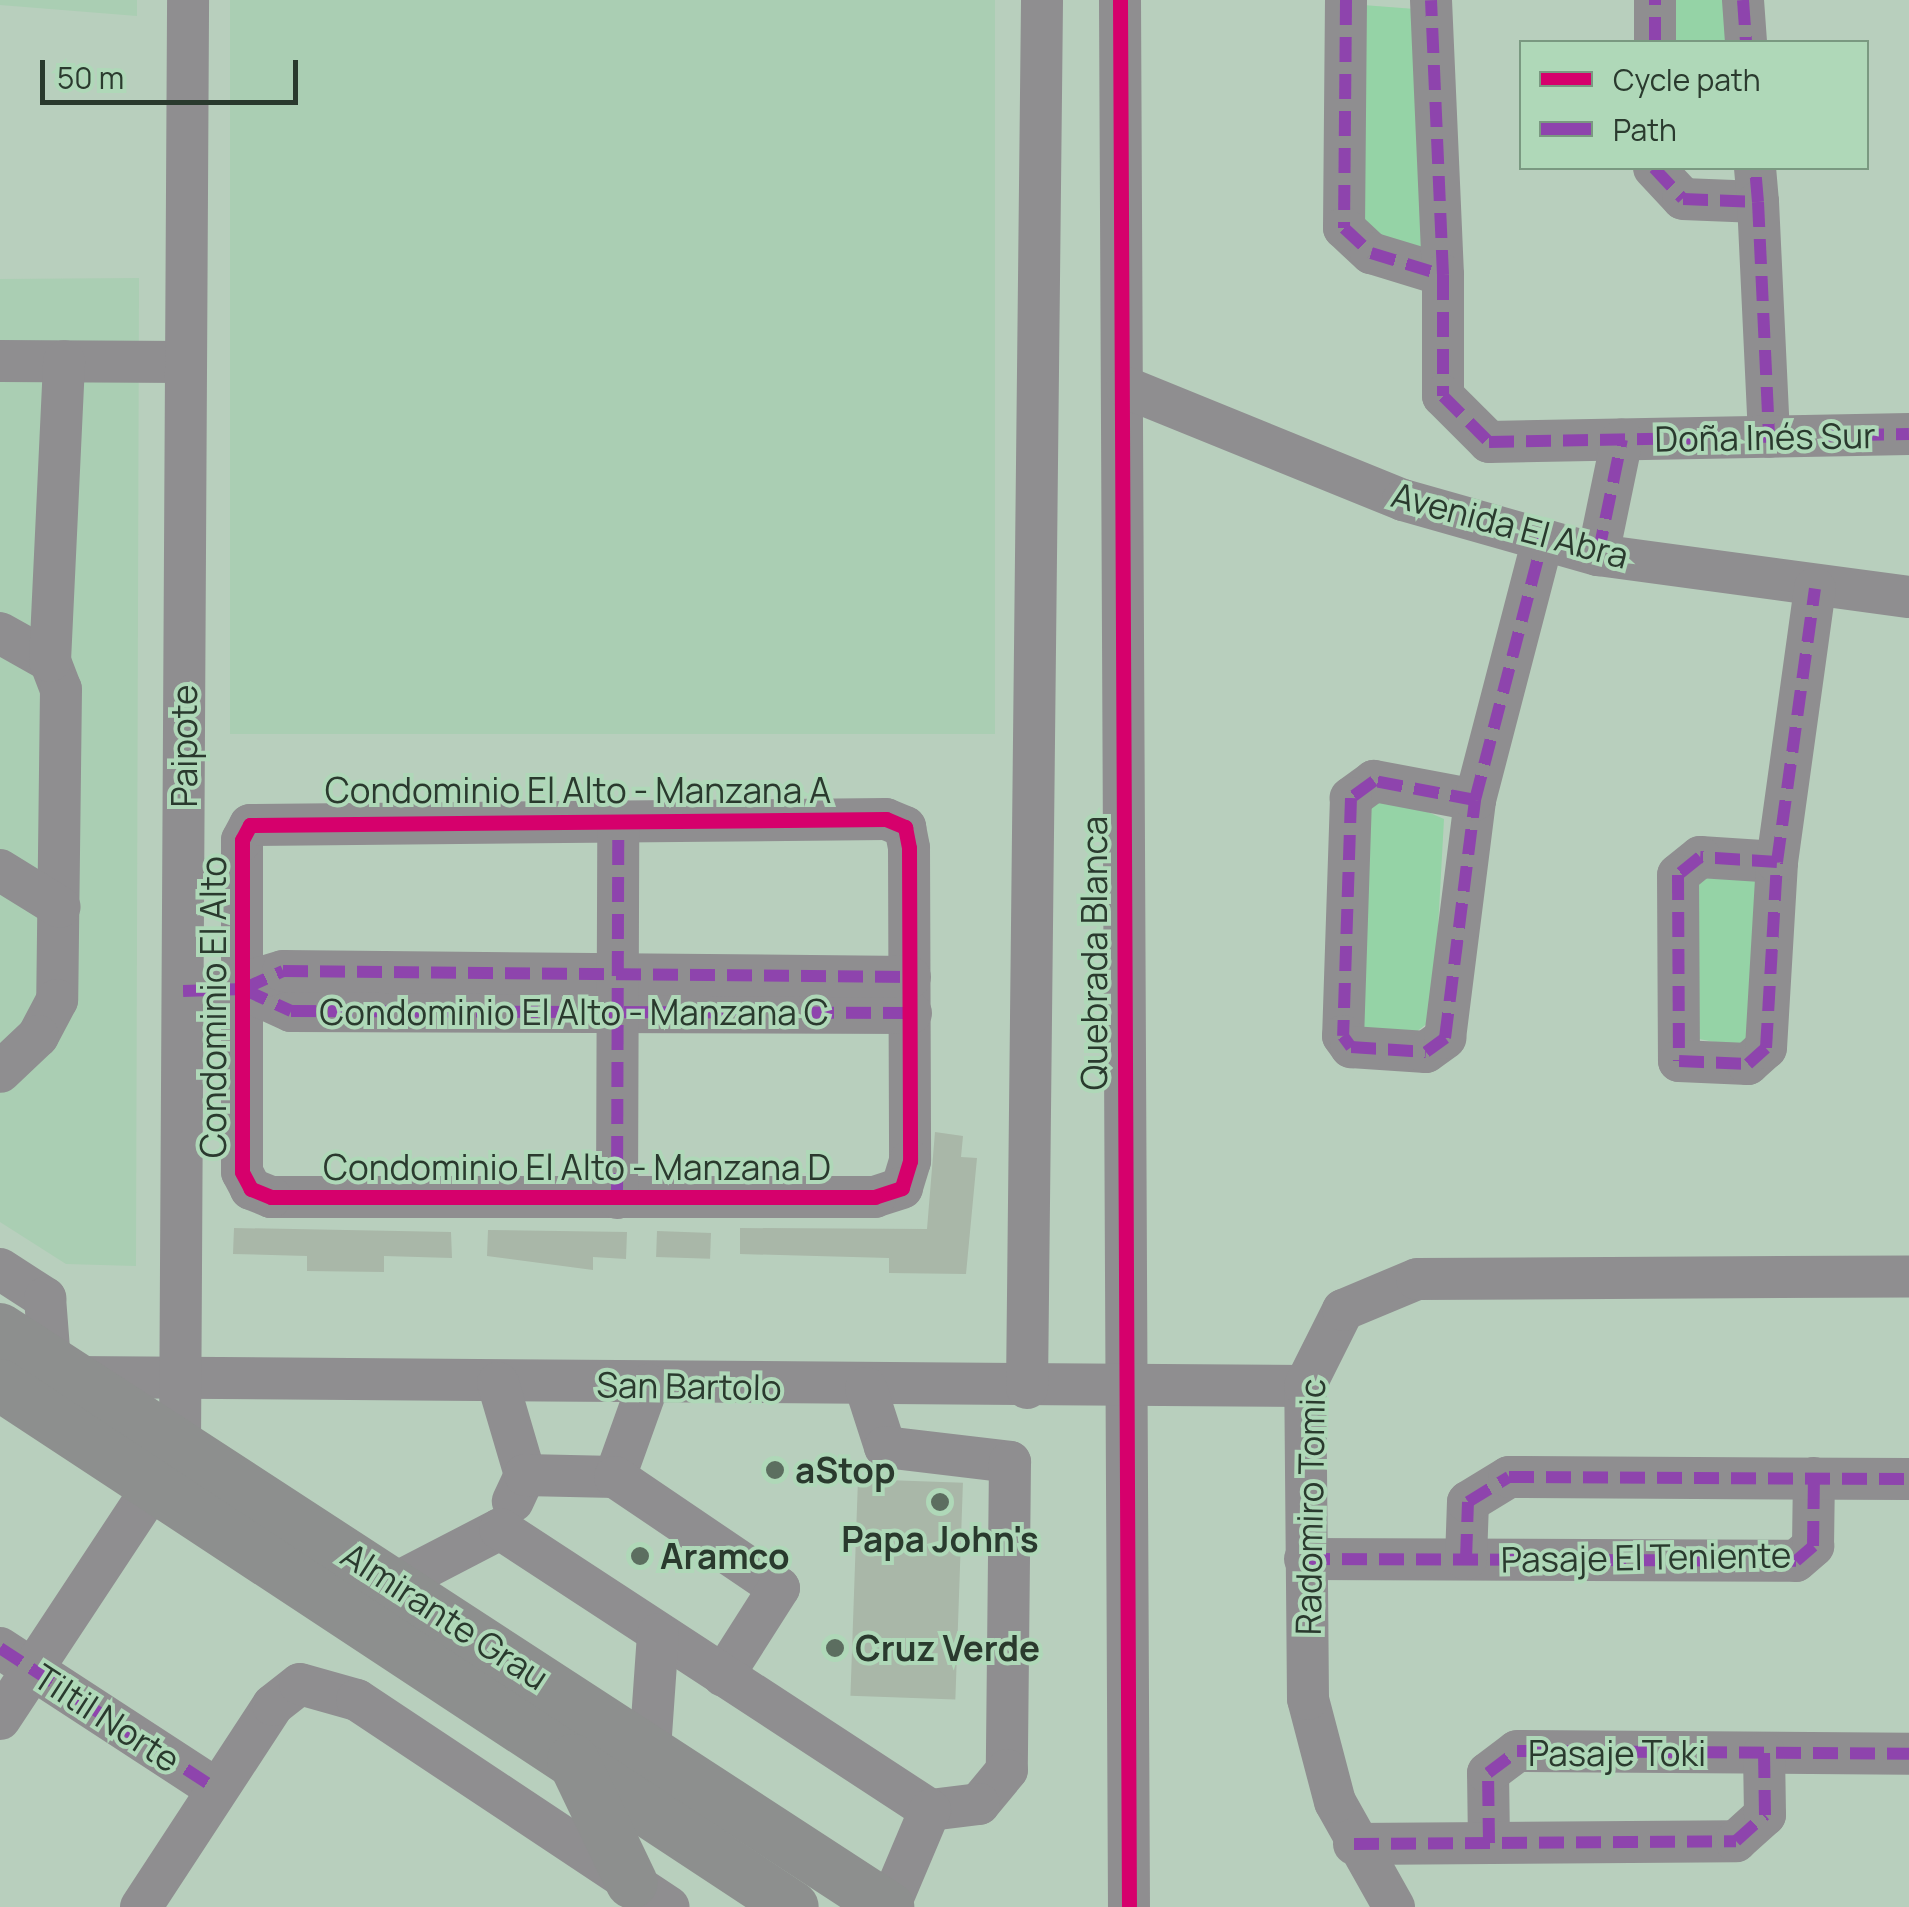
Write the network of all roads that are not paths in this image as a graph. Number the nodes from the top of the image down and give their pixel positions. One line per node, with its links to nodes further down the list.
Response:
1 (188, 0): 15 (street, Paipote)
2 (1042, 0): 49 (street)
3 (1120, 0): 16 (street, Quebrada Blanca)
4 (1346, 0): 12 (street)
5 (1431, 0): 12 (street)
6 (1655, 0): 8 (street)
7 (1742, 0): 9 (street)
8 (1655, 40)
9 (1746, 40)
10 (1656, 170): 11 (street)
11 (1756, 185): 18 (street)
12 (1444, 275): 19 (street, Doña Inés Sur)
13 (0, 361): 14 (street)
14 (64, 361): 15 (street); 25 (street)
15 (186, 362): 33 (street, Paipote)
16 (1127, 388): 20 (street, Avenida El Abra); 50 (street, Quebrada Blanca)
17 (1909, 434): 18 (street, Doña Inés Sur)
18 (1768, 436): 19 (street, Doña Inés Sur)
19 (1622, 439): 21 (street, Doña Inés Sur)
20 (1543, 540): 21 (street, Avenida El Abra); 26 (street)
21 (1598, 554): 22 (street, Avenida El Abra)
22 (1815, 589): 23 (street, Avenida El Abra); 29 (street)
23 (1909, 597)
24 (0, 632): 25 (street)
25 (50, 661): 31 (street)
26 (1475, 800): 26 (street)
27 (618, 819): 28 (street, Condominio El Alto - Manzana A); 34 (street); 35 (street, Condominio El Alto - Manzana A)
28 (250, 825): 32 (street, Condominio El Alto)
29 (1777, 862): 29 (street)
30 (0, 870): 31 (street)
31 (60, 908): 36 (street)
32 (243, 989): 33 (street, Condominio El Alto); 34 (street); 37 (street, Condominio El Alto)
33 (183, 991): 43 (street, Paipote)
34 (617, 993): 35 (street); 38 (street)
35 (910, 995): 38 (street, Condominio El Alto - Manzana D)
36 (0, 1072)
37 (252, 1190): 38 (street, Condominio El Alto - Manzana D)
38 (617, 1198)
39 (0, 1269): 42 (street)
40 (1909, 1276): 47 (street, Radomiro Tomic)
41 (0, 1329): 42 (main road, Almirante Grau)
42 (61, 1370): 43 (street, San Bartolo); 51 (main road, Almirante Grau)
43 (181, 1378): 44 (street, San Bartolo); 51 (street, Paipote)
44 (498, 1383): 46 (street, San Bartolo); 52 (street)
45 (0, 1384): 51 (main road, Almirante Grau)
46 (648, 1385): 48 (street, San Bartolo); 53 (street)
47 (1305, 1386): 50 (street, San Bartolo); 57 (street, Radomiro Tomic)
48 (866, 1388): 49 (street, San Bartolo); 69 (street)
49 (1028, 1388): 50 (street, San Bartolo)
50 (1121, 1388): 76 (street, Quebrada Blanca)
51 (170, 1466): 59 (main road, Almirante Grau); 61 (street); 67 (main road, Almirante Grau)
52 (525, 1476): 53 (street); 56 (street)
53 (615, 1477): 62 (street)
54 (1814, 1478): 55 (street, Pasaje El Teniente); 58 (street, Pasaje El Teniente); 58 (street, Pasaje El Teniente)
55 (1909, 1479)
56 (500, 1529): 59 (street); 60 (street)
57 (1305, 1559): 58 (street, Pasaje El Teniente); 71 (street, Radomiro Tomic)
58 (1466, 1559)
59 (396, 1583): 64 (main road, Almirante Grau)
60 (658, 1634): 62 (street); 64 (street)
61 (16, 1659): 63 (street); 68 (street, Tiltil Norte)
62 (723, 1676): 69 (street)
63 (0, 1719)
64 (650, 1748): 75 (main road, Almirante Grau)
65 (1764, 1753): 66 (street, Pasaje Toki); 70 (street); 70 (street, Pasaje Toki)
66 (1909, 1754)
67 (572, 1759): 72 (main road); 74 (main road, Almirante Grau)
68 (215, 1788): 72 (street); 73 (street)
69 (930, 1810): 75 (street)
70 (1489, 1843): 71 (street)
71 (1354, 1844): 77 (street, Radomiro Tomic)
72 (650, 1895)
73 (142, 1907)
74 (793, 1907)
75 (888, 1907)
76 (1129, 1907)
77 (1394, 1907)

